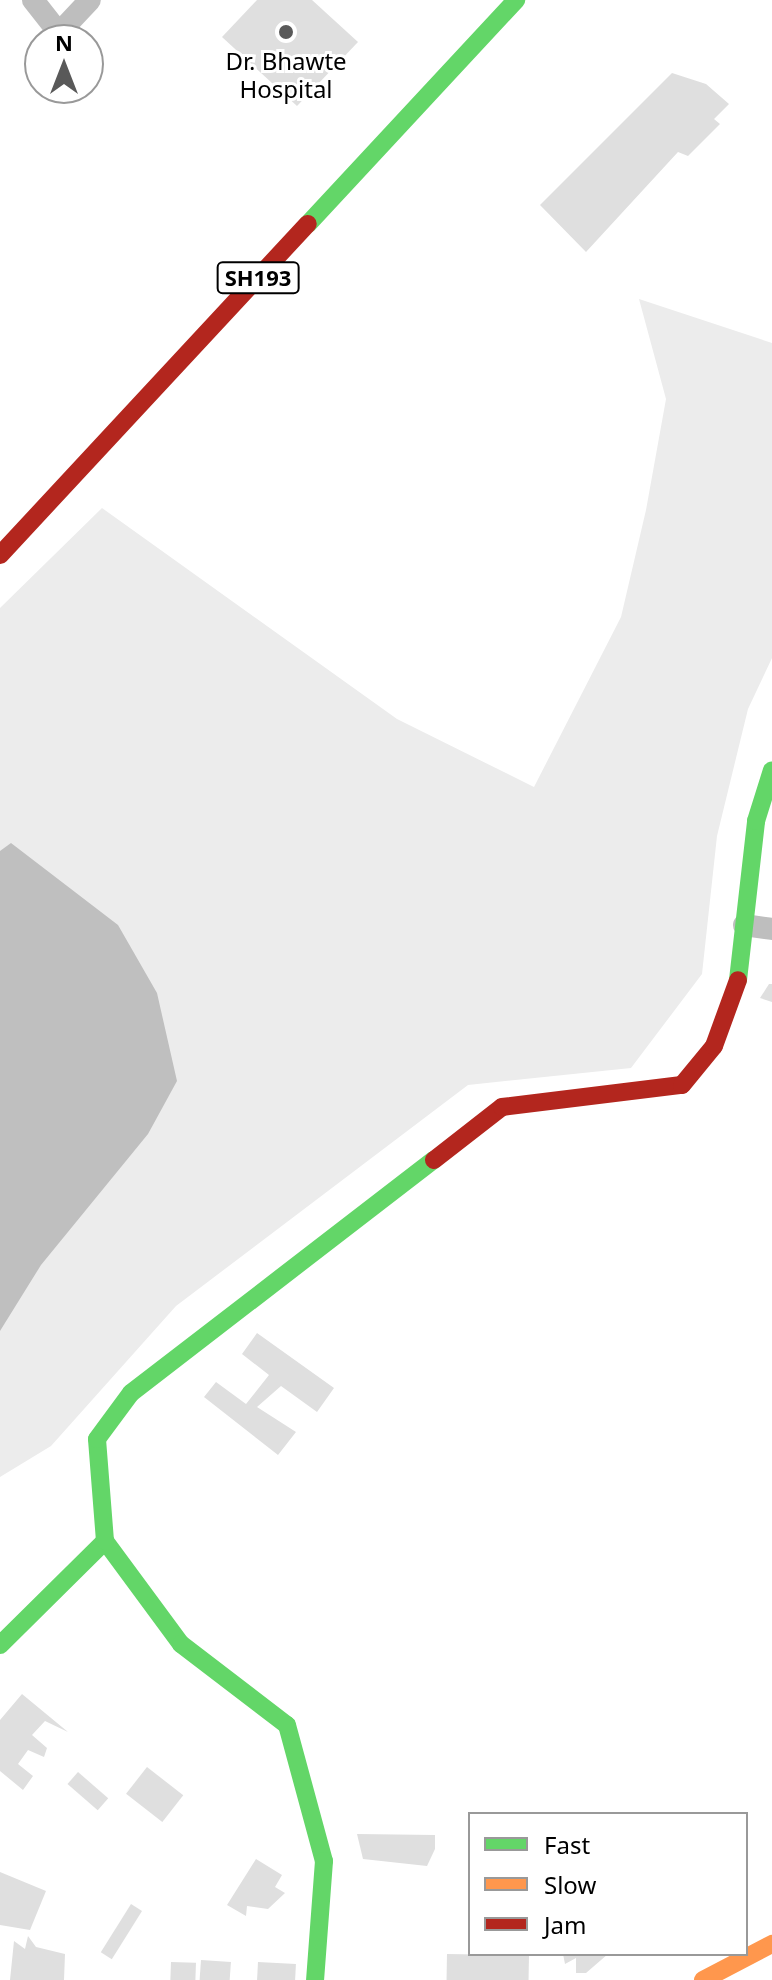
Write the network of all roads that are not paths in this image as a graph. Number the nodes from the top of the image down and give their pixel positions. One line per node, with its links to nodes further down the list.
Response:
1 (33, 0): 2 (street)
2 (90, 0)
3 (516, 0): 4 (main road, SH193)
4 (0, 555)
5 (772, 770): 6 (main road)
6 (744, 925): 7 (street); 8 (main road)
7 (772, 929)
8 (105, 1541): 9 (main road); 11 (main road)
9 (0, 1645)
10 (772, 1944): 12 (main road)
11 (315, 1980)
12 (703, 1980)

